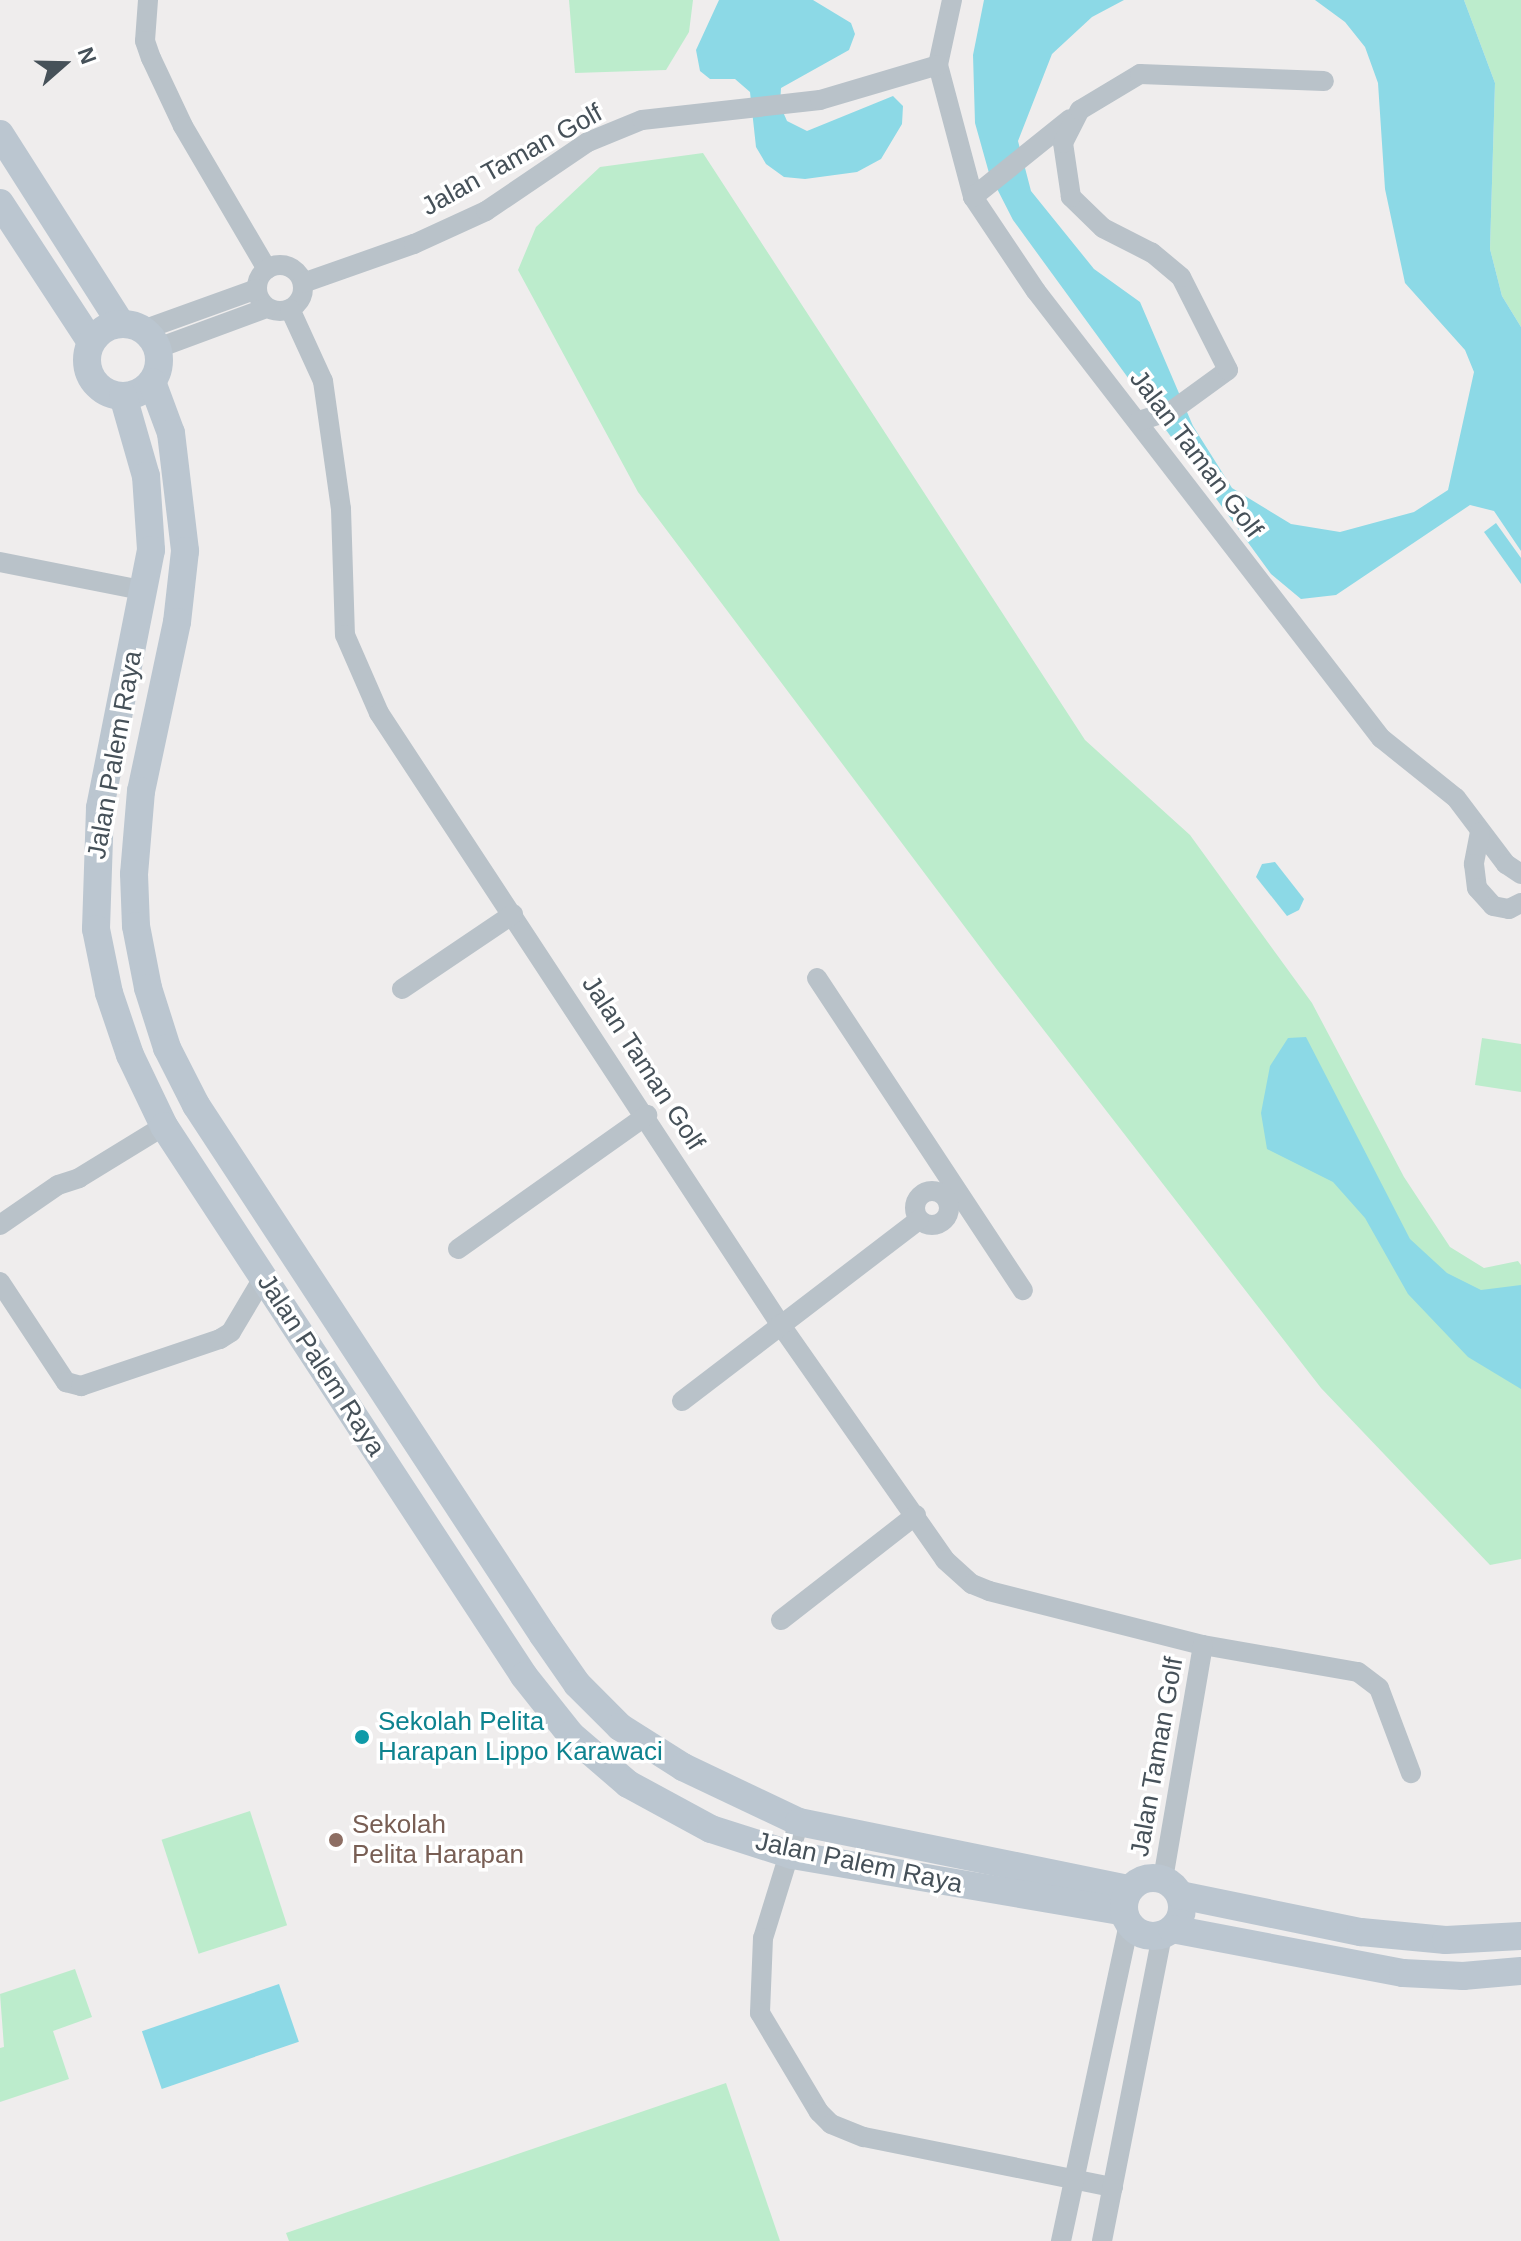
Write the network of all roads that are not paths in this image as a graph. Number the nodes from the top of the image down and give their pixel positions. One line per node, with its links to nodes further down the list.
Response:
1 (148, 0): 9 (street)
2 (952, 0): 3 (street, Jalan Taman Golf)
3 (938, 65): 7 (street, Jalan Taman Golf); 10 (street, Jalan Taman Golf)
4 (1324, 81): 5 (street)
5 (1080, 110): 7 (street); 18 (street)
6 (0, 134): 14 (street)
7 (980, 192): 18 (street, Jalan Taman Golf)
8 (0, 203): 15 (street)
9 (267, 269): 10 (street); 11 (street)
10 (303, 283): 13 (street)
11 (257, 289): 12 (street); 14 (street)
12 (267, 308): 13 (street); 14 (street)
13 (290, 309): 24 (street, Jalan Taman Golf)
14 (141, 334): 15 (street); 16 (street)
15 (91, 342): 17 (street)
16 (152, 382): 17 (street); 41 (street, Jalan Palem Raya)
17 (123, 396): 20 (street, Jalan Palem Raya)
18 (1146, 420): 21 (street, Jalan Taman Golf)
19 (0, 562): 20 (street)
20 (146, 591): 28 (street, Jalan Palem Raya)
21 (1480, 832): 22 (street, Jalan Taman Golf); 23 (street)
22 (1521, 874)
23 (1521, 903)
24 (513, 914): 26 (street); 27 (street, Jalan Taman Golf)
25 (817, 978): 29 (street)
26 (402, 989)
27 (647, 1115): 31 (street); 35 (street, Jalan Taman Golf)
28 (162, 1120): 30 (street); 32 (street, Jalan Palem Raya)
29 (951, 1195): 33 (street); 35 (street)
30 (0, 1225)
31 (458, 1249)
32 (263, 1278): 34 (street); 42 (street, Jalan Palem Raya)
33 (1023, 1290)
34 (3, 1293)
35 (780, 1324): 36 (street); 37 (street, Jalan Taman Golf)
36 (682, 1401)
37 (916, 1515): 38 (street); 39 (street, Jalan Taman Golf)
38 (781, 1620)
39 (1203, 1645): 40 (street, Jalan Taman Golf); 43 (street, Jalan Taman Golf)
40 (1411, 1773)
41 (799, 1822): 42 (street); 44 (street, Jalan Palem Raya)
42 (792, 1855): 44 (street, Jalan Palem Raya); 48 (street)
43 (1171, 1887): 44 (street); 45 (street); 46 (street)
44 (1127, 1909): 45 (street); 48 (street)
45 (1167, 1932): 47 (street); 49 (street)
46 (1521, 1936)
47 (1521, 1971)
48 (1074, 2179): 49 (street); 50 (street)
49 (1113, 2187): 51 (street)
50 (1061, 2241)
51 (1102, 2241)

